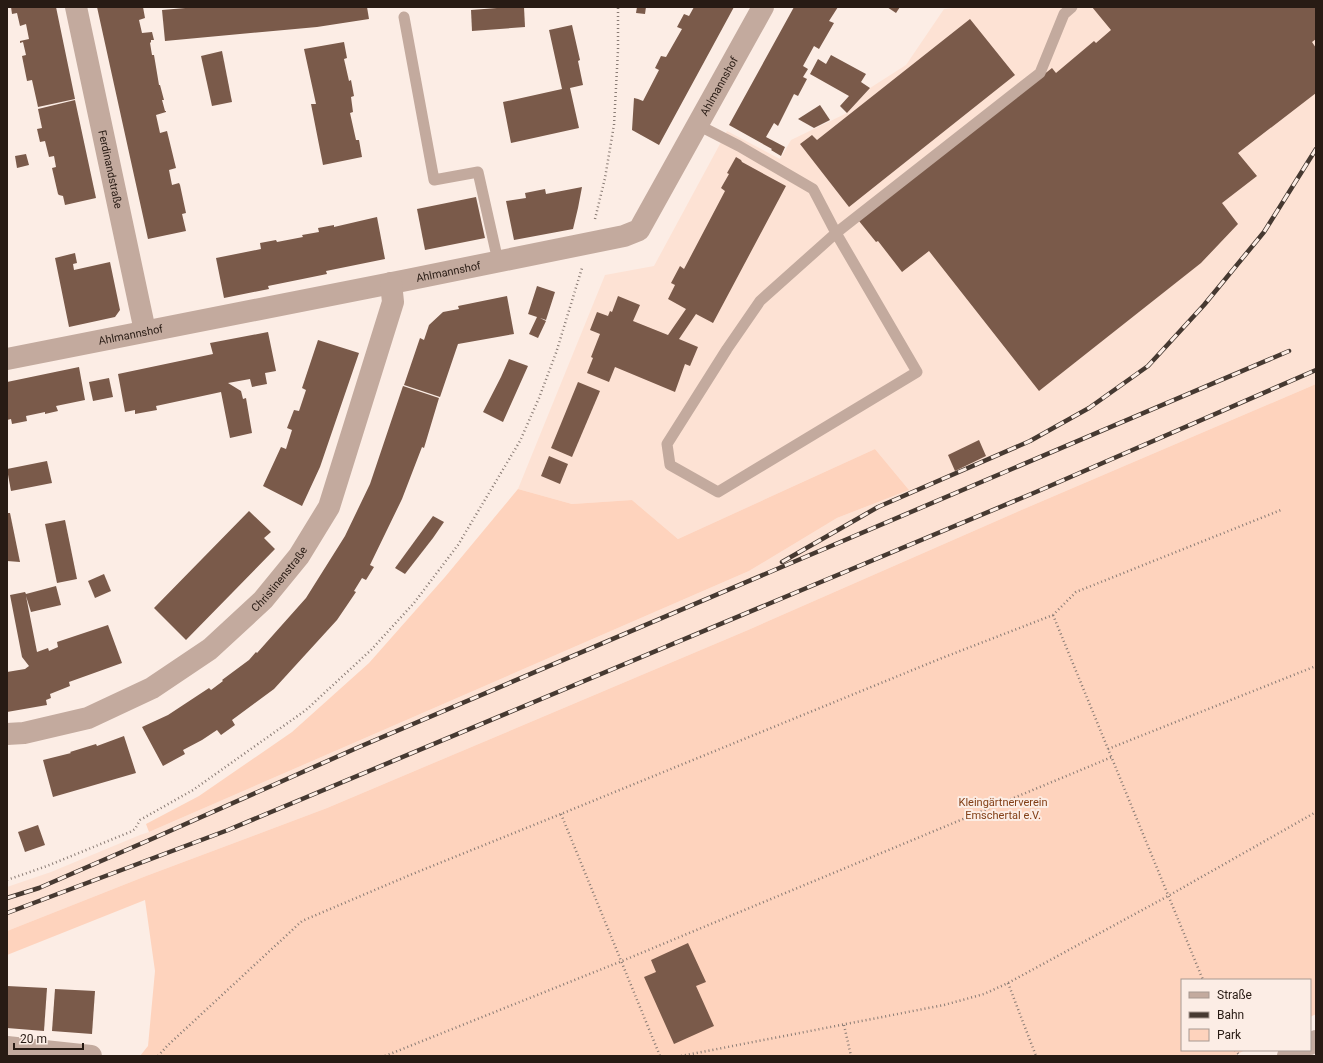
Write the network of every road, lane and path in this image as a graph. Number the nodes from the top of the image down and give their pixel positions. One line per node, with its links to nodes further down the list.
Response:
1 (76, 7): 11 (street, Ferdinandstraße)
2 (618, 7): 8 (path)
3 (763, 7): 6 (street, Ahlmannshof)
4 (1072, 7): 7 (lane)
5 (404, 17): 9 (lane)
6 (698, 124): 7 (lane); 8 (street, Ahlmannshof)
7 (836, 233): 7 (lane)
8 (589, 242): 9 (street, Ahlmannshof); 21 (path)
9 (498, 261): 10 (street, Ahlmannshof)
10 (391, 283): 11 (street, Ahlmannshof); 16 (street, Christinenstraße)
11 (145, 331): 12 (street, Ahlmannshof)
12 (7, 359)
13 (1281, 510): 14 (path)
14 (1053, 615): 17 (path); 20 (path)
15 (1316, 666): 17 (path)
16 (7, 734)
17 (1108, 749): 18 (path)
18 (1112, 758): 22 (path); 23 (path)
19 (1316, 812): 22 (path)
20 (561, 814): 23 (path); 30 (path)
21 (7, 880)
22 (1168, 896): 24 (path); 25 (path)
23 (622, 961): 31 (path); 32 (path)
24 (1203, 979)
25 (1008, 983): 26 (path); 35 (path)
26 (844, 1025): 33 (path); 34 (path)
27 (7, 1047): 29 (street)
28 (1297, 1051): 36 (street)
29 (90, 1056)
30 (158, 1056)
31 (385, 1056)
32 (660, 1056)
33 (681, 1056)
34 (851, 1056)
35 (1036, 1056)
36 (1288, 1056)

